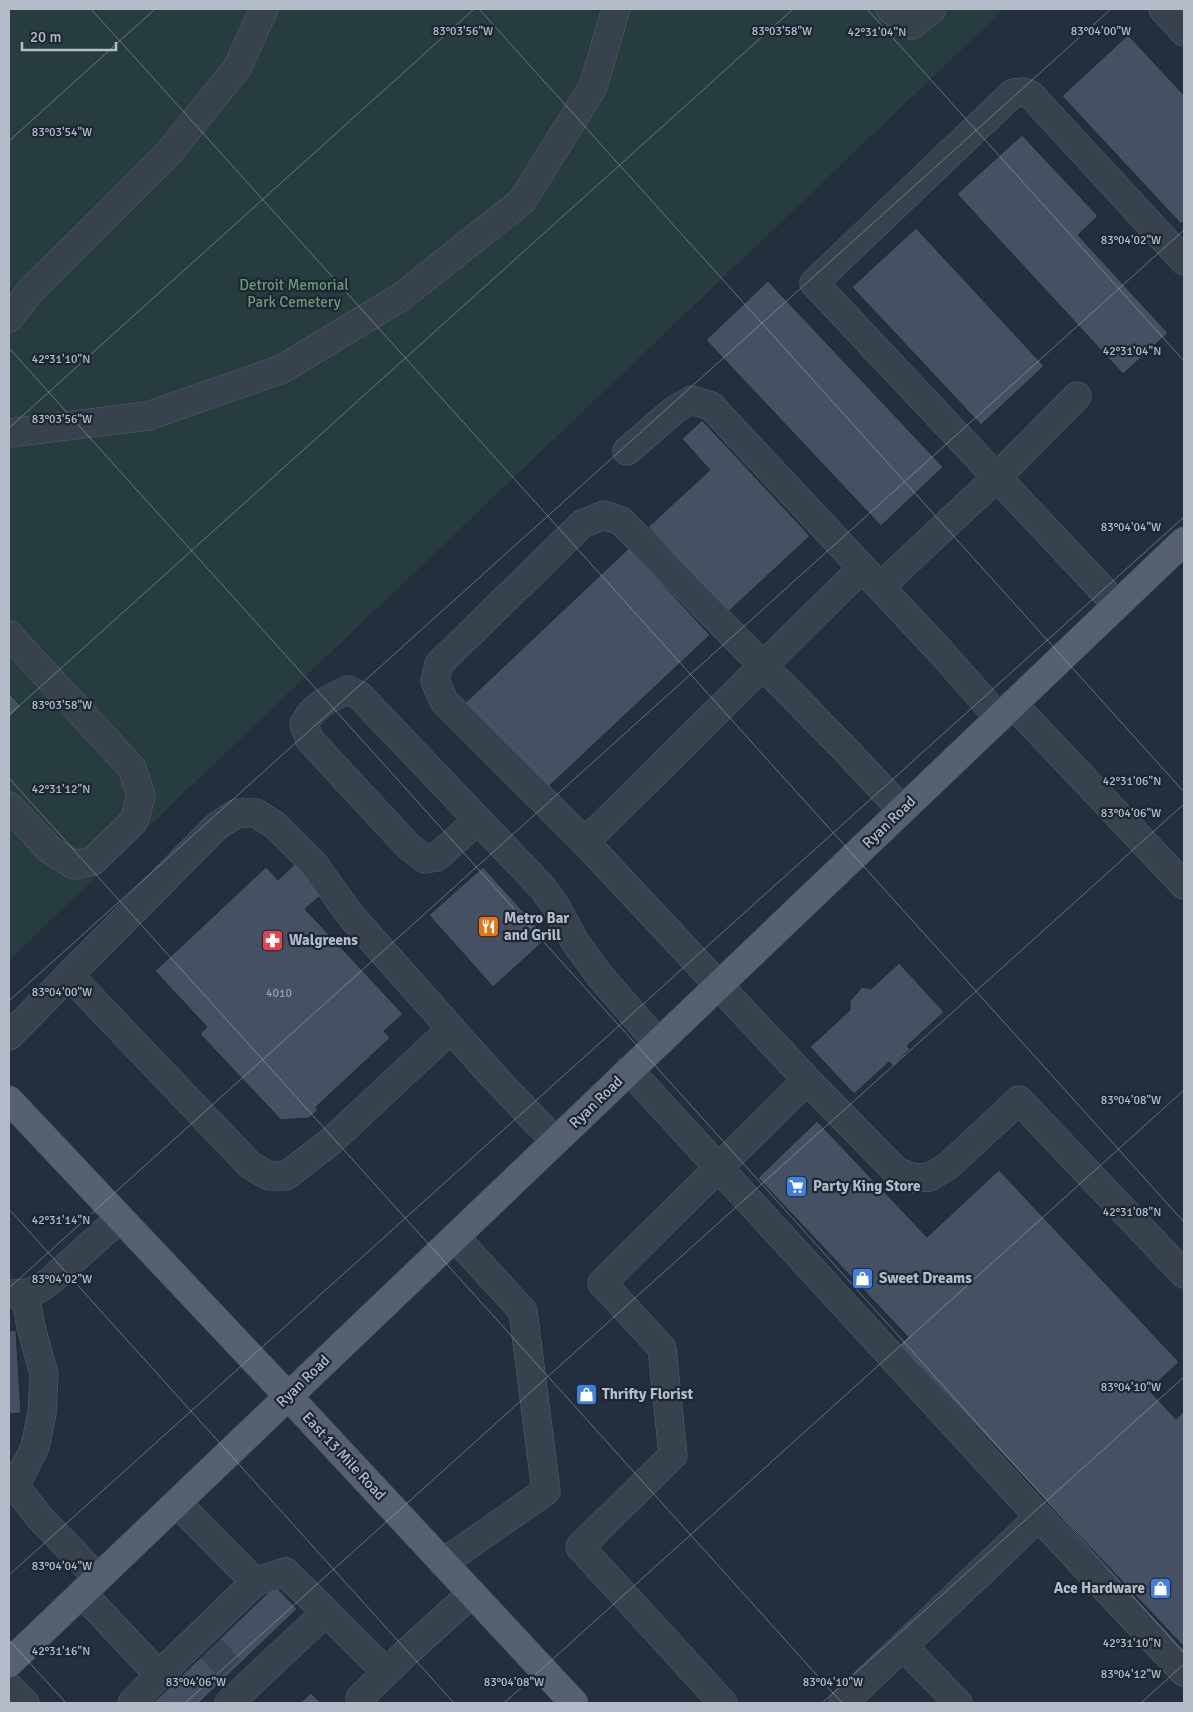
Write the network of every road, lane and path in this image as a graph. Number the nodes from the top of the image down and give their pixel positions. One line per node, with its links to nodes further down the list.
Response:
1 (264, 9): 8 (street)
2 (616, 9): 10 (street)
3 (890, 9): 4 (street)
4 (932, 9)
5 (1163, 9): 6 (street)
6 (1184, 32)
7 (1184, 261): 12 (street)
8 (9, 318)
9 (1078, 396): 12 (street)
10 (9, 432)
11 (627, 451): 14 (street)
12 (997, 477): 14 (street); 15 (street)
13 (1184, 541): 15 (main road, Ryan Road)
14 (871, 578): 17 (street); 18 (street)
15 (1117, 605): 18 (main road, Ryan Road)
16 (9, 635): 19 (street)
17 (763, 667): 20 (street); 22 (street); 22 (street)
18 (1006, 711): 20 (main road, Ryan Road); 23 (street)
19 (9, 806)
20 (902, 810): 25 (main road, Ryan Road)
21 (478, 820): 21 (street); 28 (street)
22 (585, 842): 25 (street)
23 (1184, 885)
24 (69, 975): 26 (street); 26 (street); 27 (street)
25 (719, 984): 28 (main road, Ryan Road); 30 (street)
26 (451, 1029): 32 (street)
27 (9, 1036)
28 (658, 1043): 29 (main road, Ryan Road)
29 (629, 1070): 32 (main road, Ryan Road); 33 (street)
30 (807, 1080): 33 (street); 36 (street)
31 (9, 1100): 34 (main road, East 13 Mile Road)
32 (555, 1141): 35 (main road, Ryan Road)
33 (718, 1169): 41 (street); 58 (street)
34 (120, 1218): 37 (street); 38 (main road, East 13 Mile Road)
35 (455, 1237): 38 (main road, Ryan Road); 42 (street)
36 (1184, 1274)
37 (17, 1294): 39 (street)
38 (288, 1396): 40 (main road, Ryan Road); 42 (main road, East 13 Mile Road)
39 (12, 1484): 44 (street)
40 (176, 1503): 43 (street); 44 (main road, Ryan Road)
41 (1039, 1517): 47 (street); 50 (street)
42 (443, 1563): 45 (main road, East 13 Mile Road)
43 (256, 1582): 46 (street); 51 (street)
44 (90, 1586): 48 (main road, Ryan Road); 51 (street)
45 (472, 1593): 49 (street); 57 (main road, East 13 Mile Road)
46 (326, 1612): 49 (street); 53 (street)
47 (903, 1646): 59 (street); 60 (street)
48 (9, 1663)
49 (386, 1672): 54 (street)
50 (1184, 1672)
51 (159, 1676): 56 (street)
52 (9, 1687): 55 (street)
53 (236, 1687)
54 (360, 1698)
55 (25, 1703)
56 (132, 1703)
57 (574, 1703)
58 (723, 1703)
59 (843, 1703)
60 (958, 1703)

